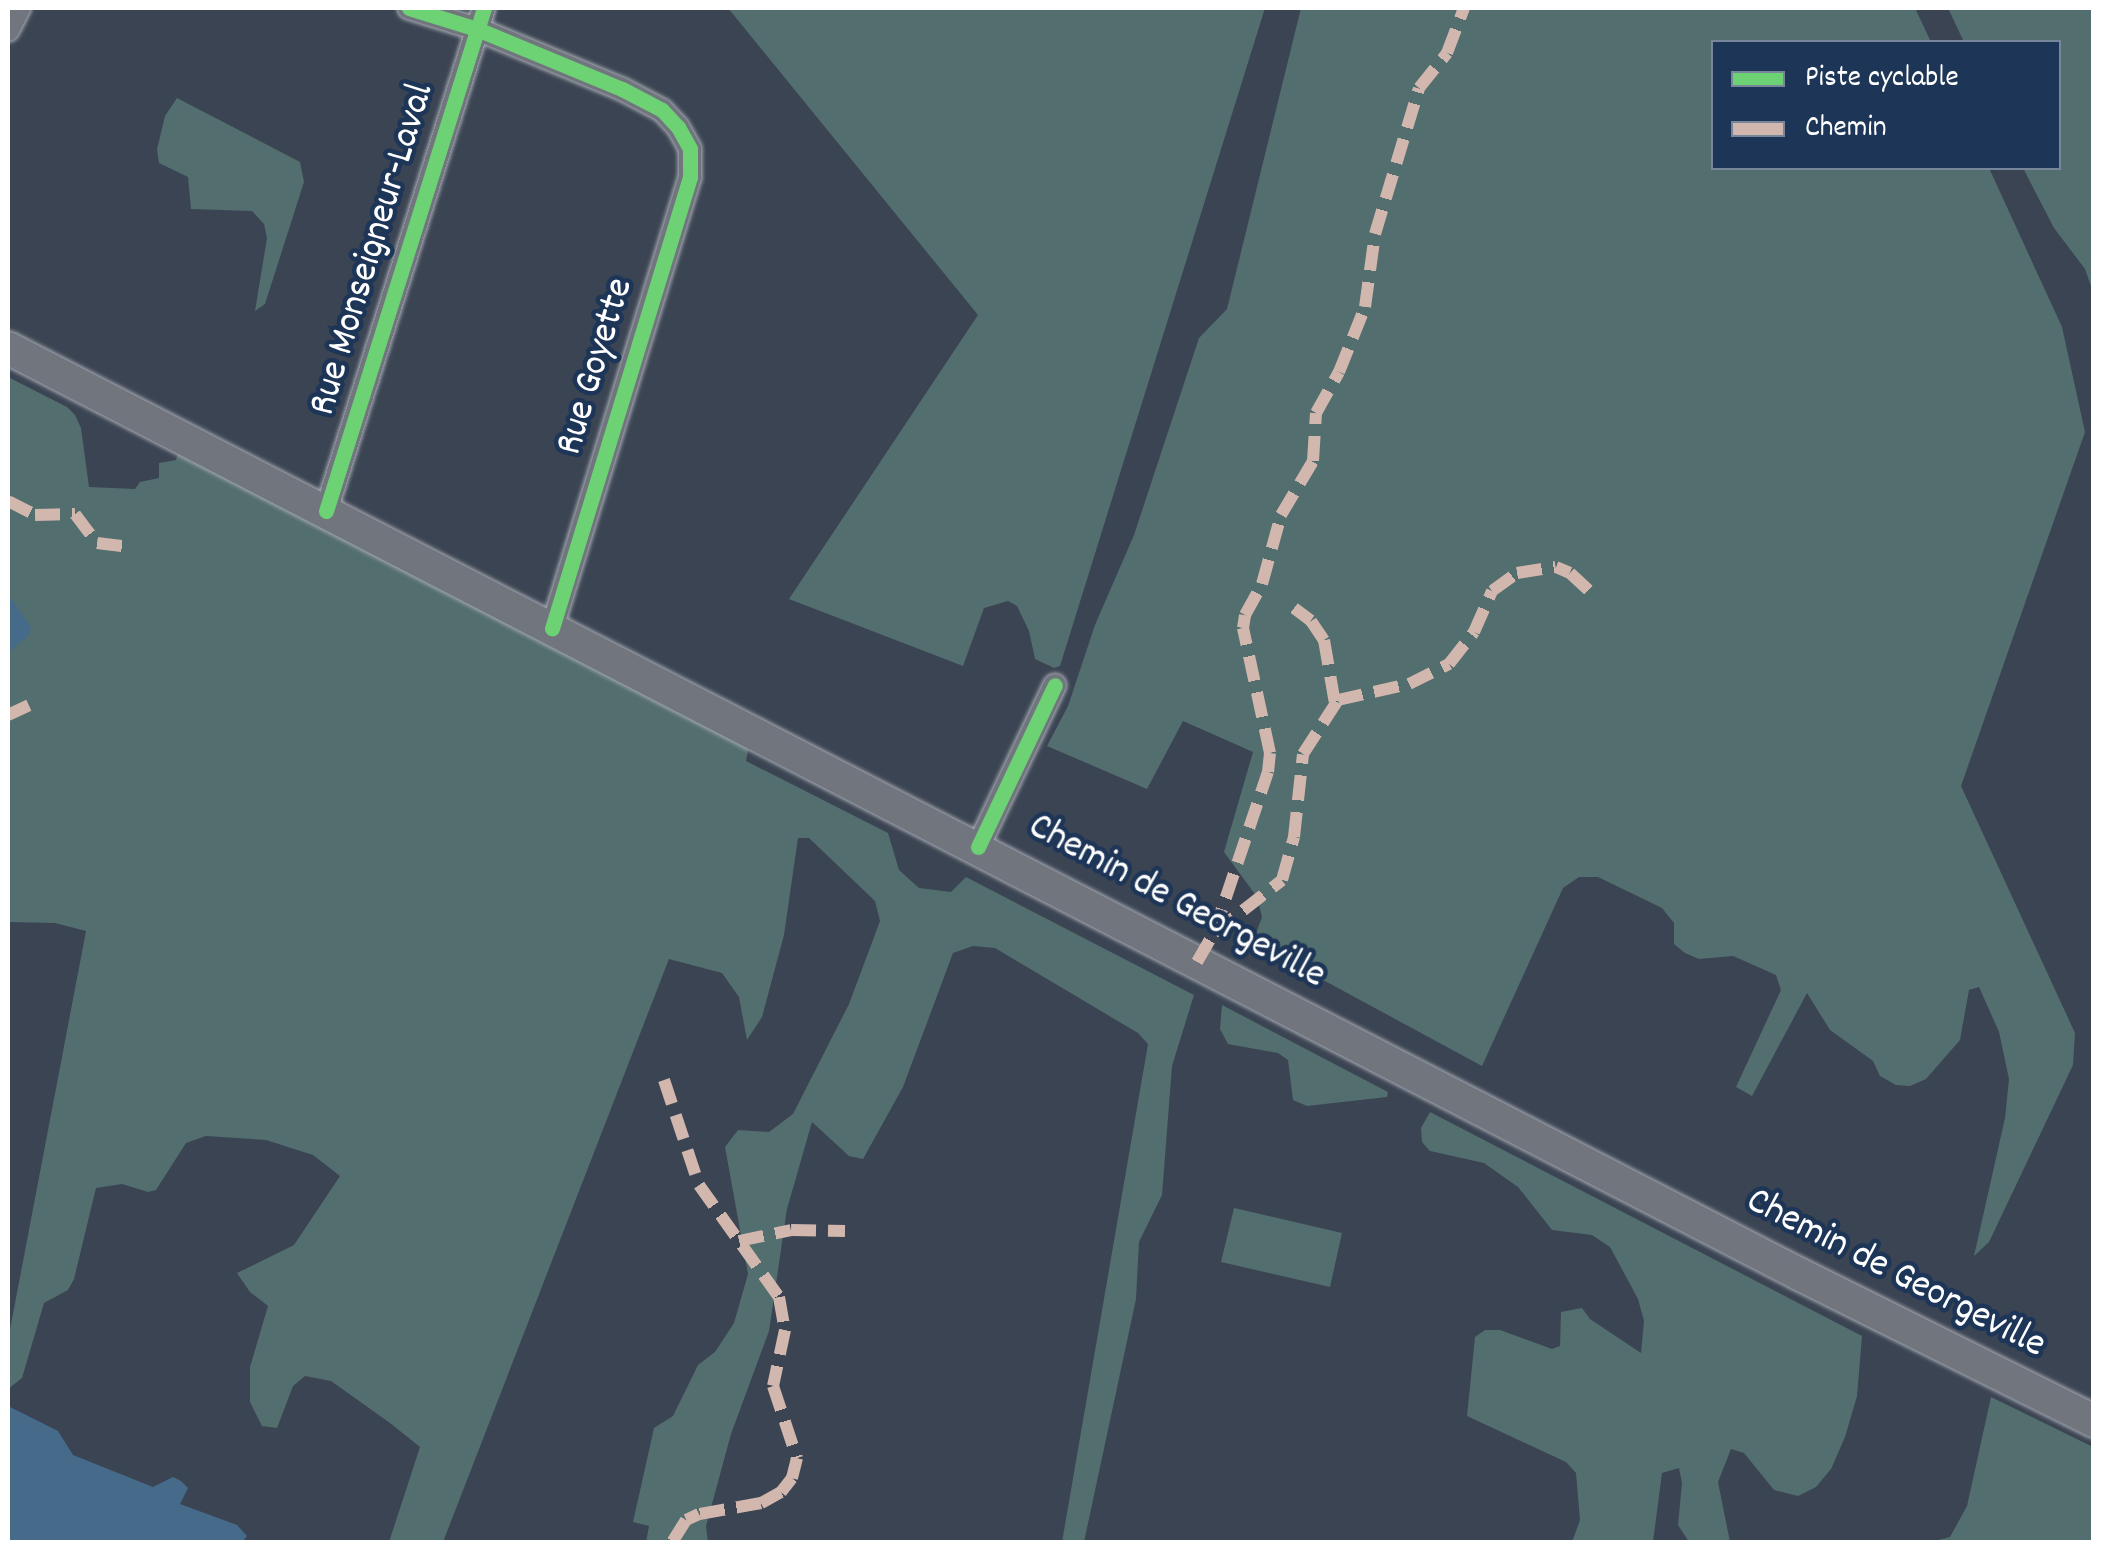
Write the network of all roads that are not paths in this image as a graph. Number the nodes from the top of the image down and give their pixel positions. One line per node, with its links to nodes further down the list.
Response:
1 (19, 8): 4 (street)
2 (409, 8): 3 (street)
3 (480, 18): 6 (street, Rue Monseigneur-Laval); 7 (street, Rue Goyette)
4 (8, 30)
5 (8, 348): 6 (main road, Chemin de Georgeville)
6 (326, 511): 7 (main road, Chemin de Georgeville)
7 (552, 628): 9 (main road, Chemin de Georgeville)
8 (1055, 685): 9 (street)
9 (978, 847): 10 (main road, Chemin de Georgeville)
10 (2094, 1422)

